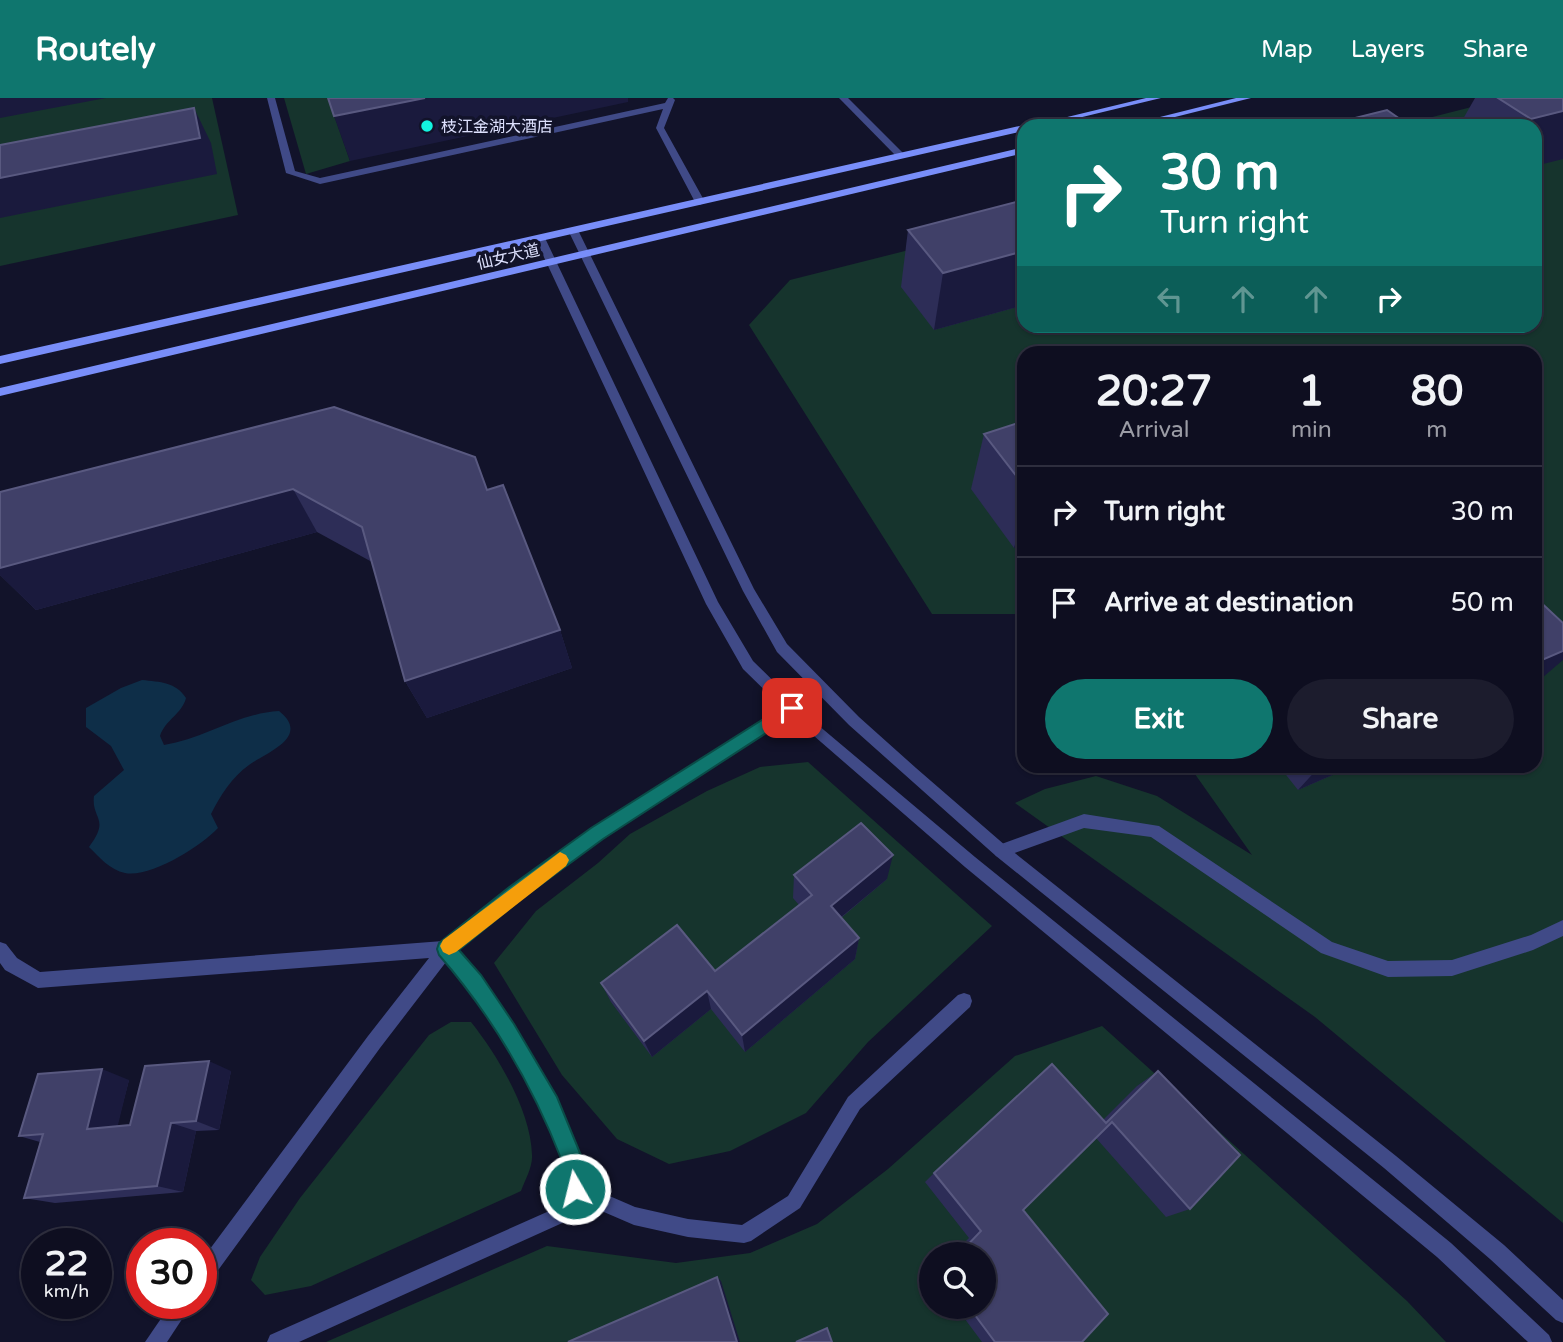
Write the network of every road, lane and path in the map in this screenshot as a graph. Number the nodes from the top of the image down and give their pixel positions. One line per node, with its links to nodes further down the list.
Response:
1 (271, 98): 5 (street)
2 (843, 98): 10 (street)
3 (1157, 98): 6 (main road)
4 (1247, 98): 7 (main road)
5 (671, 102): 11 (street)
6 (1065, 119)
7 (1158, 119)
8 (1017, 130): 10 (main road, 仙女大道)
9 (1017, 152): 14 (main road, 仙女大道)
10 (901, 156): 11 (main road, 仙女大道)
11 (700, 202): 12 (main road, 仙女大道)
12 (573, 230): 13 (main road, 仙女大道); 14 (street)
13 (540, 238): 15 (street); 16 (main road, 仙女大道)
14 (583, 254): 15 (main road, 仙女大道); 19 (street)
15 (551, 262): 17 (main road, 仙女大道); 18 (street)
16 (0, 360)
17 (0, 392)
18 (792, 708): 21 (street); 30 (street)
19 (1001, 851): 20 (street); 26 (street)
20 (1563, 928)
21 (446, 949): 22 (street); 24 (street); 25 (street)
22 (0, 950)
23 (964, 1001): 24 (street)
24 (575, 1189): 29 (street)
25 (217, 1255)
26 (1563, 1313)
27 (172, 1319): 28 (street)
28 (155, 1342)
29 (277, 1342)
30 (1542, 1342)

